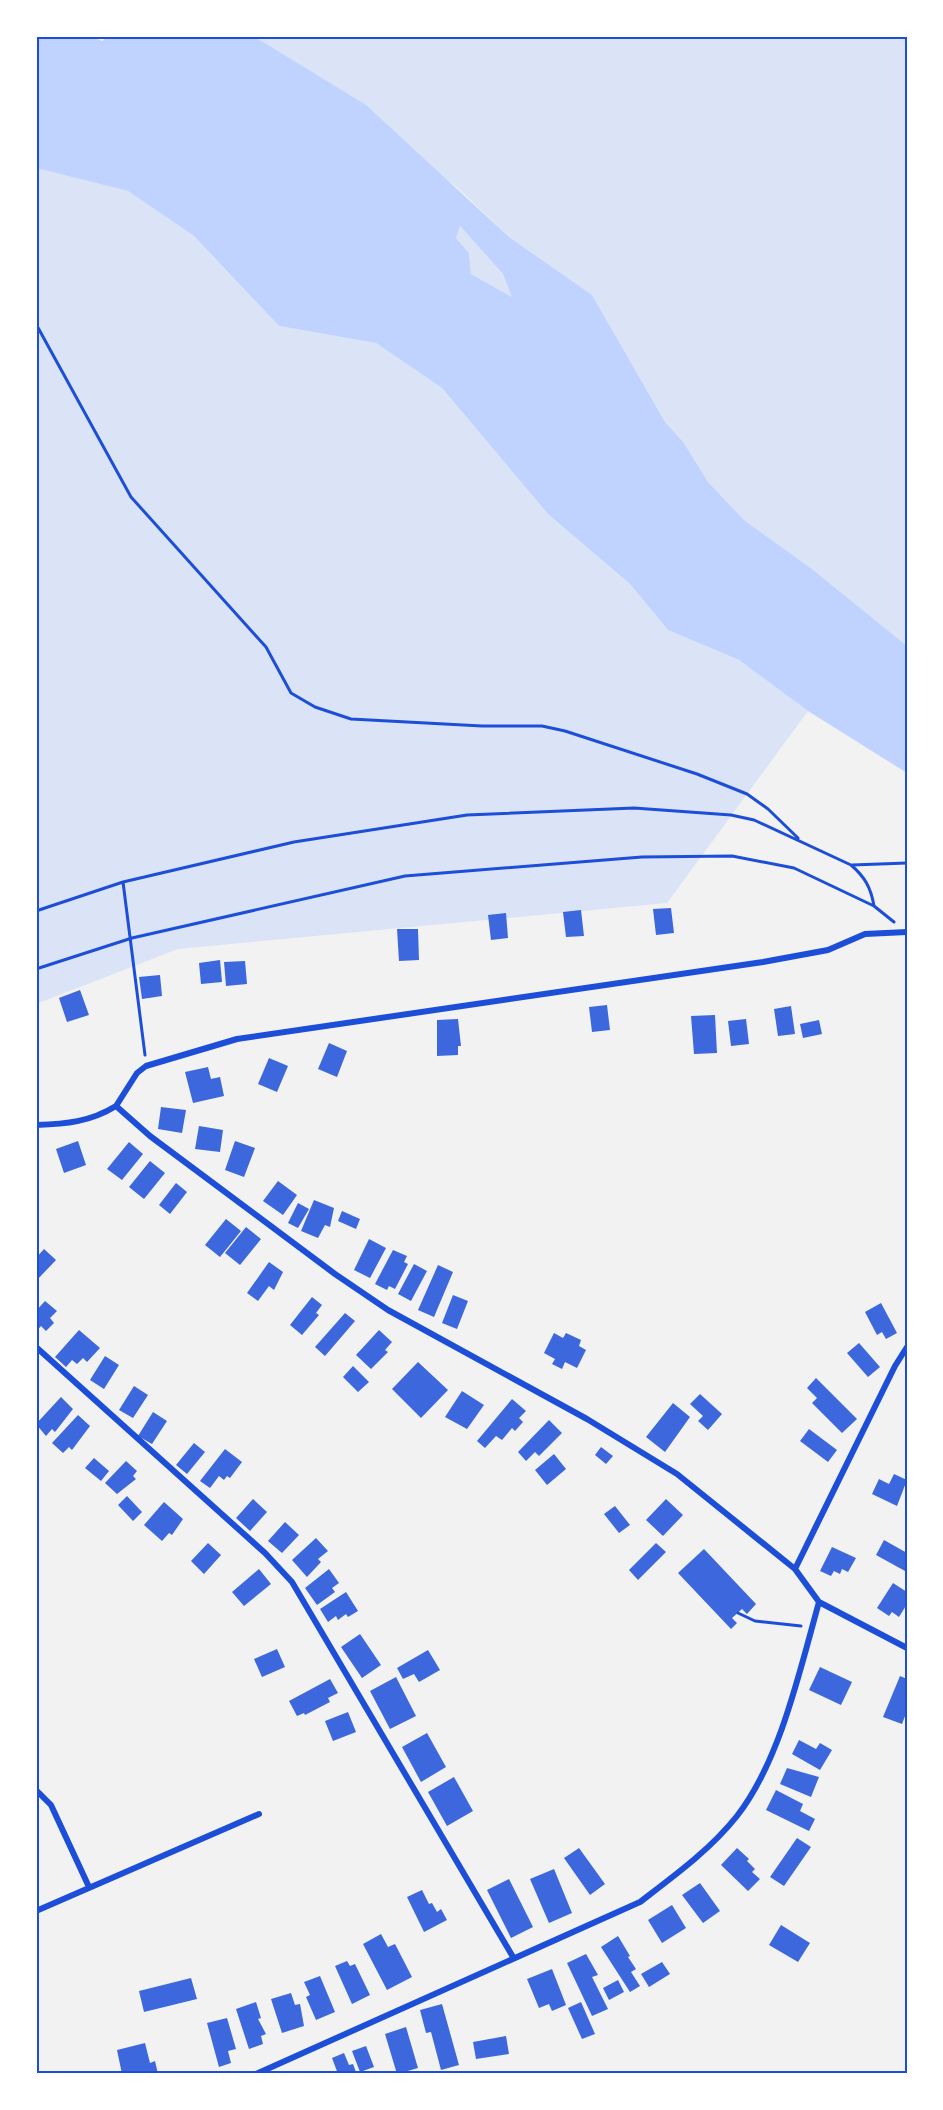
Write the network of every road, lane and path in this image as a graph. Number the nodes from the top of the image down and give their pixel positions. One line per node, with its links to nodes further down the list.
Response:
1 (36, 324): 2 (path)
2 (798, 838): 4 (path); 5 (path)
3 (907, 863): 4 (path)
4 (851, 865): 6 (path)
5 (123, 882): 7 (path); 9 (path)
6 (874, 906): 8 (path); 9 (path)
7 (36, 911)
8 (907, 932): 11 (street)
9 (132, 938): 10 (path); 11 (path)
10 (36, 969)
11 (146, 1066): 12 (street)
12 (116, 1106): 13 (street); 16 (street)
13 (36, 1125)
14 (36, 1347): 25 (street)
15 (907, 1347): 16 (street)
16 (795, 1569): 17 (street)
17 (819, 1602): 19 (street); 20 (street)
18 (738, 1613): 19 (path)
19 (812, 1627): 25 (street)
20 (907, 1648)
21 (36, 1790): 23 (street)
22 (259, 1814): 23 (street)
23 (89, 1887): 24 (street)
24 (36, 1911)
25 (513, 1957): 26 (street)
26 (256, 2074)

